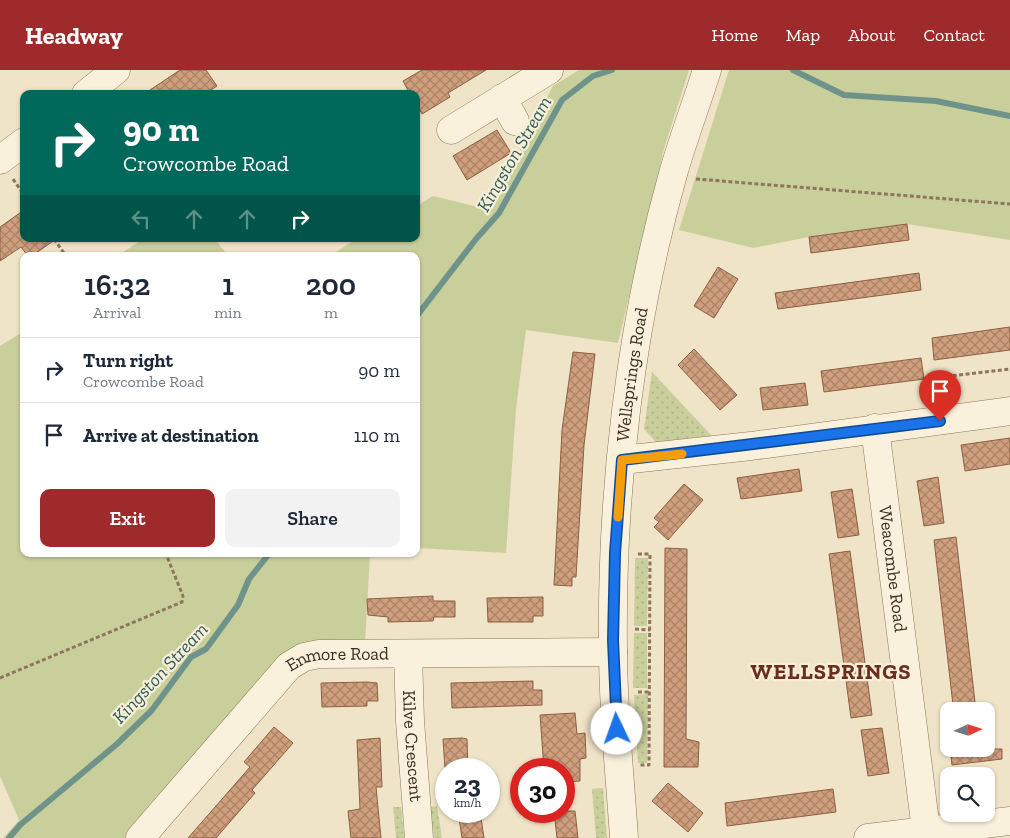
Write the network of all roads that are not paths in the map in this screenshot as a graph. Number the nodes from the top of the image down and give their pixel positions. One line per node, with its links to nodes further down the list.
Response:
1 (116, 70): 4 (street)
2 (549, 70): 5 (street)
3 (707, 70): 10 (street, Wellsprings Road)
4 (91, 90)
5 (451, 130)
6 (20, 145): 7 (street)
7 (0, 160)
8 (1010, 411): 9 (street)
9 (875, 428): 10 (street); 14 (street, Weacombe Road)
10 (622, 460): 11 (street, Wellsprings Road)
11 (613, 652): 12 (street, Enmore Road); 17 (street, Wellsprings Road)
12 (408, 654): 15 (street, Enmore Road); 16 (street, Kilve Crescent)
13 (1010, 821): 14 (street)
14 (926, 830): 18 (street)
15 (140, 838)
16 (420, 838)
17 (624, 838)
18 (868, 838)

